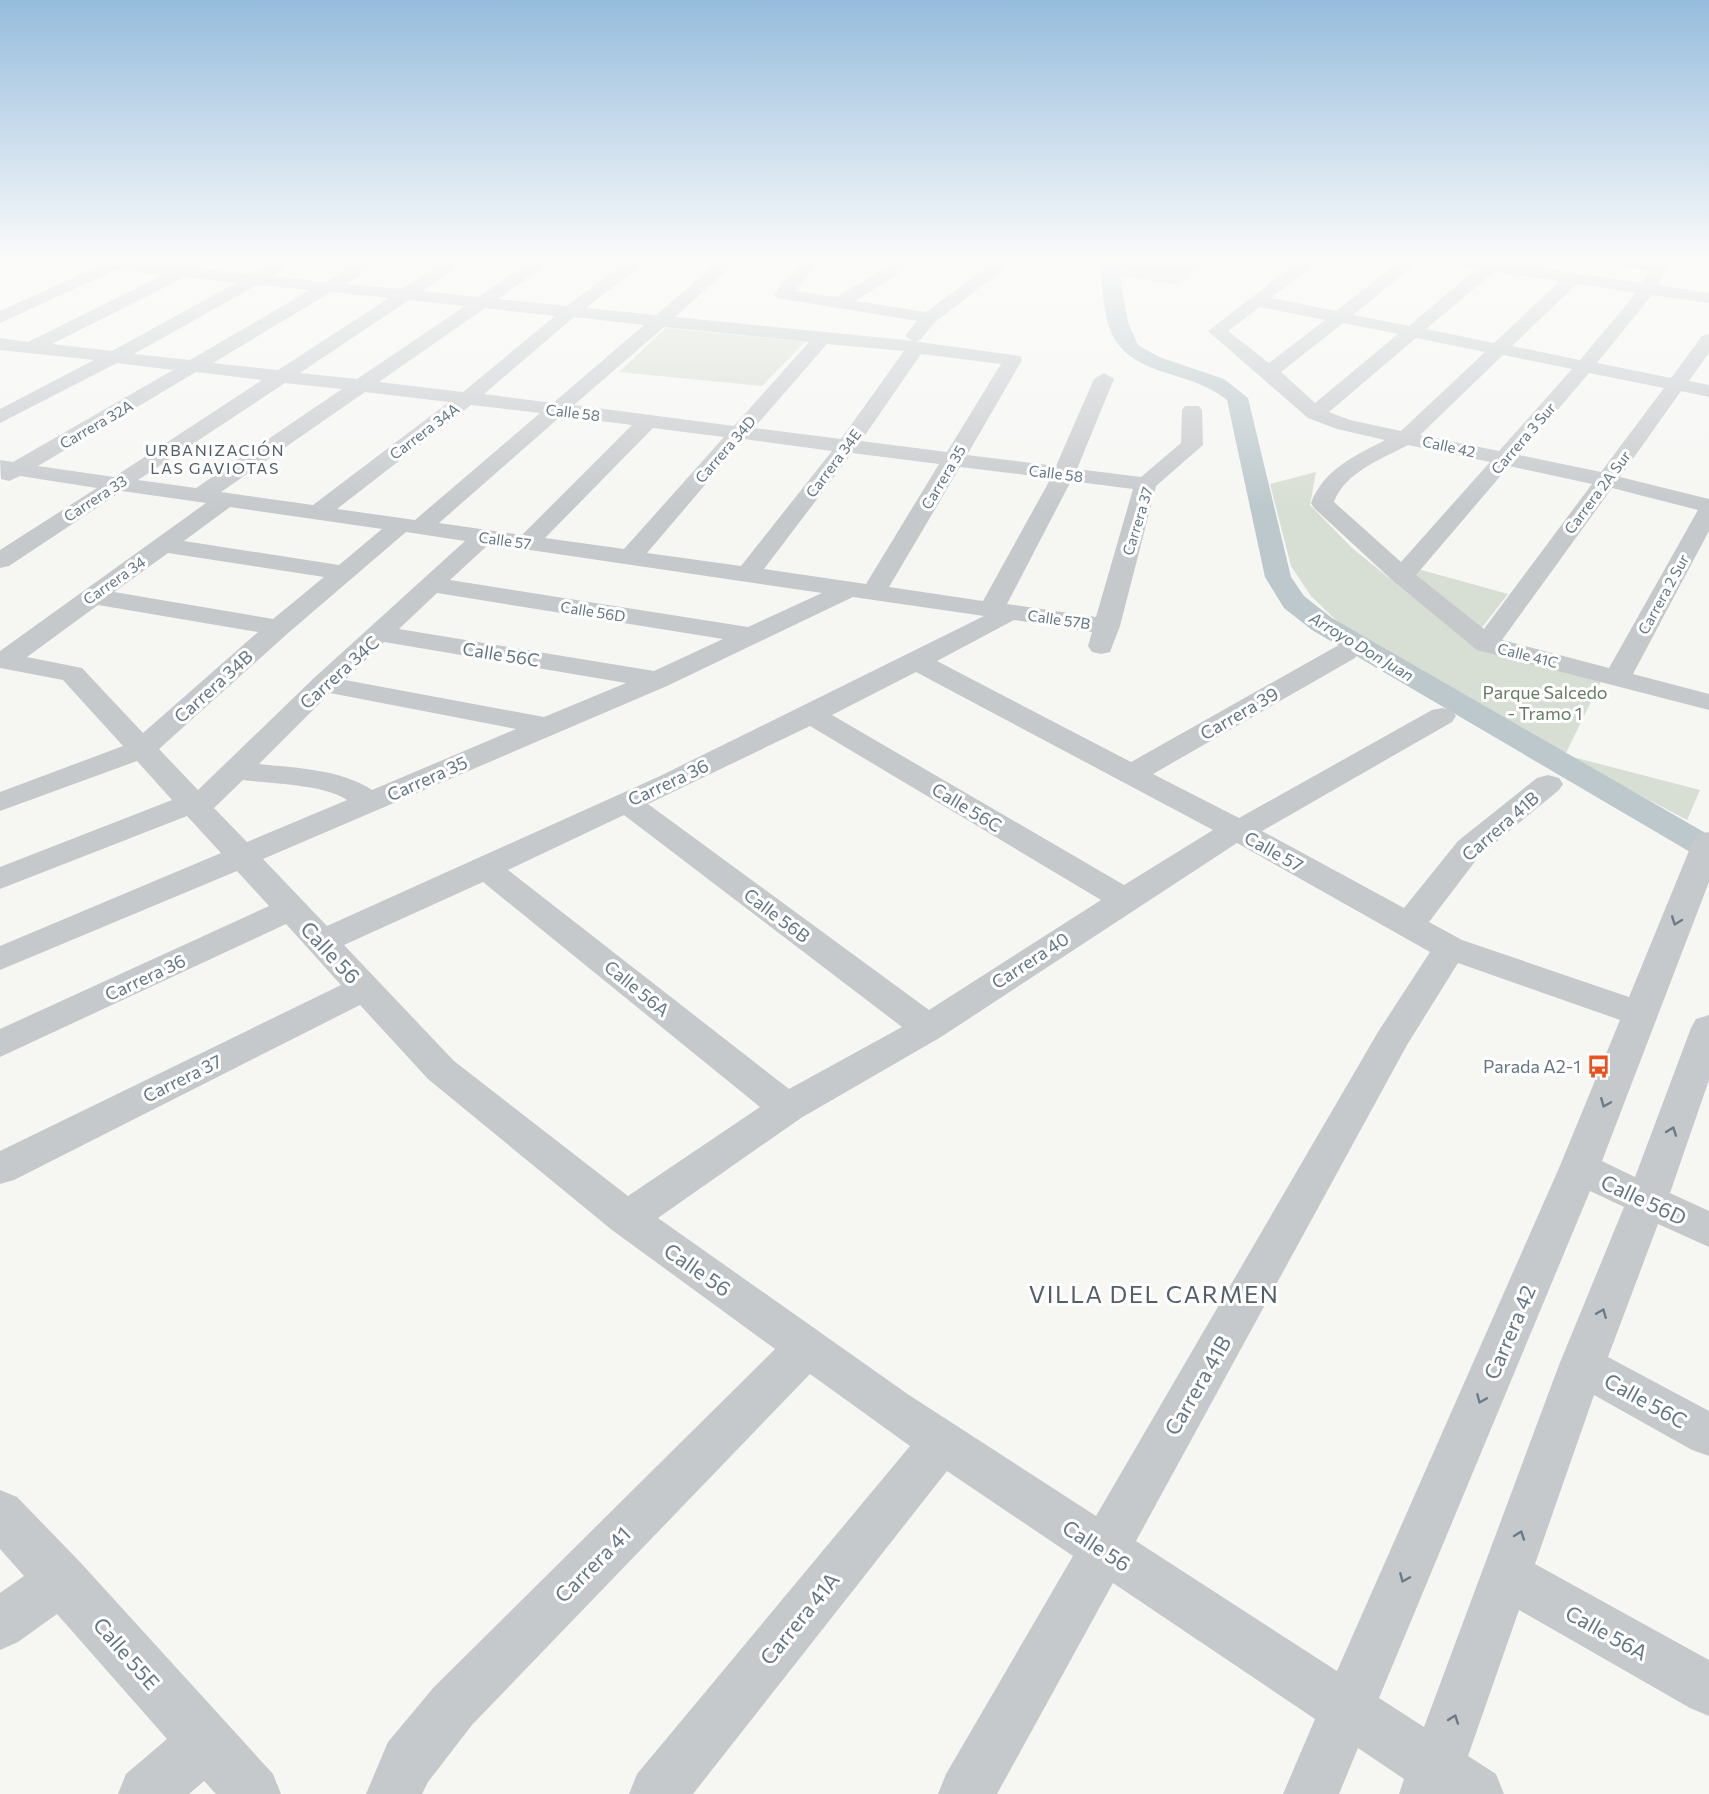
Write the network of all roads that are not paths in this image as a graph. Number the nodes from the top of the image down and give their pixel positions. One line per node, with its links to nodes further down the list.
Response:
1 (44, 342): 20 (street)
2 (142, 342): 22 (street)
3 (237, 342): 25 (street, Carrera 32A)
4 (332, 342): 27 (street, Carrera 33)
5 (426, 342): 30 (street, Carrera 34)
6 (534, 342): 32 (street, Carrera 34A)
7 (636, 342): 33 (street, Carrera 34B)
8 (819, 342): 38 (street, Carrera 34D)
9 (851, 342): 19 (street)
10 (913, 342): 19 (street, Carrera 34E)
11 (1231, 342): 26 (street, Calle 42)
12 (1308, 342): 26 (street)
13 (1401, 342): 35 (street)
14 (1462, 342): 21 (street)
15 (1507, 342): 21 (street)
16 (1605, 342): 24 (street, Carrera 3 Sur)
17 (1708, 342): 29 (street, Carrera 2A Sur)
18 (0, 344): 20 (street, Calle 58)
19 (910, 347): 40 (street, Carrera 34E); 42 (street, Carrera 35)
20 (32, 348): 22 (street, Calle 58); 23 (street)
21 (1499, 349): 24 (street); 39 (street)
22 (115, 357): 25 (street, Calle 58); 36 (street)
23 (0, 364)
24 (1585, 366): 29 (street); 41 (street, Carrera 3 Sur)
25 (195, 367): 27 (street, Calle 58); 43 (street, Carrera 32A)
26 (1269, 372): 35 (street, Calle 42)
27 (279, 376): 30 (street, Calle 58); 46 (street, Carrera 33)
28 (1104, 380): 44 (street)
29 (1679, 385): 31 (street); 45 (street, Carrera 2A Sur)
30 (361, 386): 32 (street, Calle 58); 48 (street, Carrera 34)
31 (1709, 391)
32 (466, 398): 33 (street, Calle 58); 51 (street, Carrera 34A)
33 (558, 410): 37 (street, Calle 58); 52 (street, Carrera 34B)
34 (1192, 410): 47 (street, Carrera 37)
35 (1315, 414): 39 (street, Calle 42)
36 (0, 417)
37 (648, 421): 38 (street, Calle 58); 54 (street)
38 (740, 433): 40 (street, Calle 58); 56 (street, Carrera 34D)
39 (1406, 437): 41 (street, Calle 42); 60 (street, Calle 41C)
40 (847, 446): 42 (street, Calle 58); 59 (street, Carrera 34E)
41 (1505, 459): 45 (street, Calle 42); 60 (street, Carrera 3 Sur)
42 (953, 460): 44 (street, Calle 58); 62 (street, Carrera 35)
43 (6, 472): 46 (street, Calle 57)
44 (1064, 474): 47 (street, Calle 58); 64 (street)
45 (1605, 480): 49 (street, Calle 42); 69 (street, Carrera 2A Sur)
46 (117, 484): 48 (street, Calle 57); 57 (street, Carrera 33)
47 (1146, 484): 68 (street, Carrera 37)
48 (212, 498): 51 (street, Calle 57); 55 (street, Carrera 34)
49 (1709, 506)
50 (1709, 510): 73 (street, Carrera 2 Sur)
51 (317, 513): 52 (street, Calle 57)
52 (410, 526): 53 (street, Calle 57); 58 (street, Carrera 34B)
53 (483, 537): 54 (street, Calle 57); 61 (street, Carrera 34C)
54 (527, 543): 56 (street, Calle 57)
55 (165, 545): 58 (street); 63 (street, Carrera 34)
56 (629, 558): 59 (street, Calle 57)
57 (0, 561)
58 (345, 573): 65 (street, Carrera 34B)
59 (747, 575): 62 (street, Calle 57)
60 (1402, 576): 69 (street, Calle 41C)
61 (432, 585): 66 (street, Carrera 34C); 67 (street, Calle 56D)
62 (862, 591): 64 (street, Calle 57); 67 (street, Carrera 35)
63 (91, 596): 65 (street); 71 (street, Carrera 34)
64 (1001, 611): 68 (street, Calle 57B); 72 (street, Carrera 36)
65 (278, 628): 80 (street, Carrera 34B)
66 (381, 634): 74 (street, Calle 56C); 75 (street, Carrera 34C)
67 (754, 636): 74 (street, Carrera 35)
68 (1103, 637)
69 (1486, 644): 73 (street, Calle 41C)
70 (1346, 652): 82 (street, Carrera 39)
71 (2, 661): 80 (street, Calle 56)
72 (918, 662): 77 (street, Carrera 36); 82 (street, Calle 57)
73 (1617, 678): 76 (street, Calle 41C)
74 (657, 680): 79 (street, Carrera 35)
75 (324, 684): 79 (street); 81 (street, Carrera 34C)
76 (1709, 702)
77 (810, 714): 86 (street, Carrera 36); 93 (street, Calle 56C)
78 (1442, 716): 88 (street, Carrera 40)
79 (546, 726): 85 (street, Carrera 35)
80 (142, 749): 84 (street, Carrera 34B); 87 (street, Calle 56)
81 (236, 770): 85 (street); 87 (street, Carrera 34C)
82 (1131, 774): 88 (street, Calle 57)
83 (1548, 784): 95 (street, Carrera 41B)
84 (0, 802)
85 (370, 802): 90 (street, Carrera 35)
86 (626, 802): 91 (street, Carrera 36); 101 (street, Calle 56B)
87 (194, 805): 90 (street, Calle 56); 92 (street, Carrera 34C)
88 (1239, 831): 93 (street, Carrera 40); 95 (street, Calle 57)
89 (1703, 854): 100 (street, Carrera 42, one-way to 100)
90 (243, 858): 94 (street, Calle 56); 98 (street, Carrera 35)
91 (486, 868): 96 (street, Carrera 36); 104 (street, Calle 56A)
92 (0, 879)
93 (1123, 899): 101 (street, Carrera 40)
94 (291, 909): 96 (street, Calle 56); 103 (street, Carrera 36)
95 (1408, 926): 97 (street, Calle 57)
96 (321, 942): 99 (street, Calle 56)
97 (1450, 948): 100 (street, Calle 57); 115 (street, Carrera 41B)
98 (0, 959)
99 (364, 988): 106 (street, Carrera 37); 108 (street, Calle 56)
100 (1640, 1014): 105 (street, Carrera 42, one-way to 105)
101 (927, 1028): 104 (street, Carrera 40)
102 (1707, 1038): 107 (street, one-way to 102)
103 (0, 1044)
104 (787, 1108): 108 (street, Carrera 40)
105 (1579, 1168): 107 (street, Calle 56D); 120 (street, Carrera 42, one-way to 120)
106 (0, 1169)
107 (1647, 1200): 109 (street, Calle 56D); 111 (street, one-way to 107)
108 (627, 1218): 110 (street, Calle 56)
109 (1709, 1230)
110 (807, 1347): 113 (street, Calle 56); 125 (street, Carrera 41)
111 (1582, 1365): 112 (street, Calle 56C); 116 (street, one-way to 111)
112 (1709, 1435)
113 (941, 1443): 115 (street, Calle 56); 126 (street, Carrera 41A)
114 (0, 1513): 117 (street, Calle 55E)
115 (1105, 1550): 120 (street, Calle 56); 127 (street, Carrera 41B)
116 (1505, 1574): 119 (street, Calle 56A); 122 (street, one-way to 116)
117 (62, 1580): 118 (street); 121 (street, Calle 55E)
118 (0, 1624)
119 (1709, 1689)
120 (1347, 1710): 122 (street, Calle 56); 128 (street, Carrera 42)
121 (205, 1743): 123 (street); 124 (street, Calle 55E)
122 (1447, 1785)
123 (146, 1794)
124 (253, 1794)
125 (394, 1794)
126 (657, 1794)
127 (966, 1794)
128 (1311, 1794)

